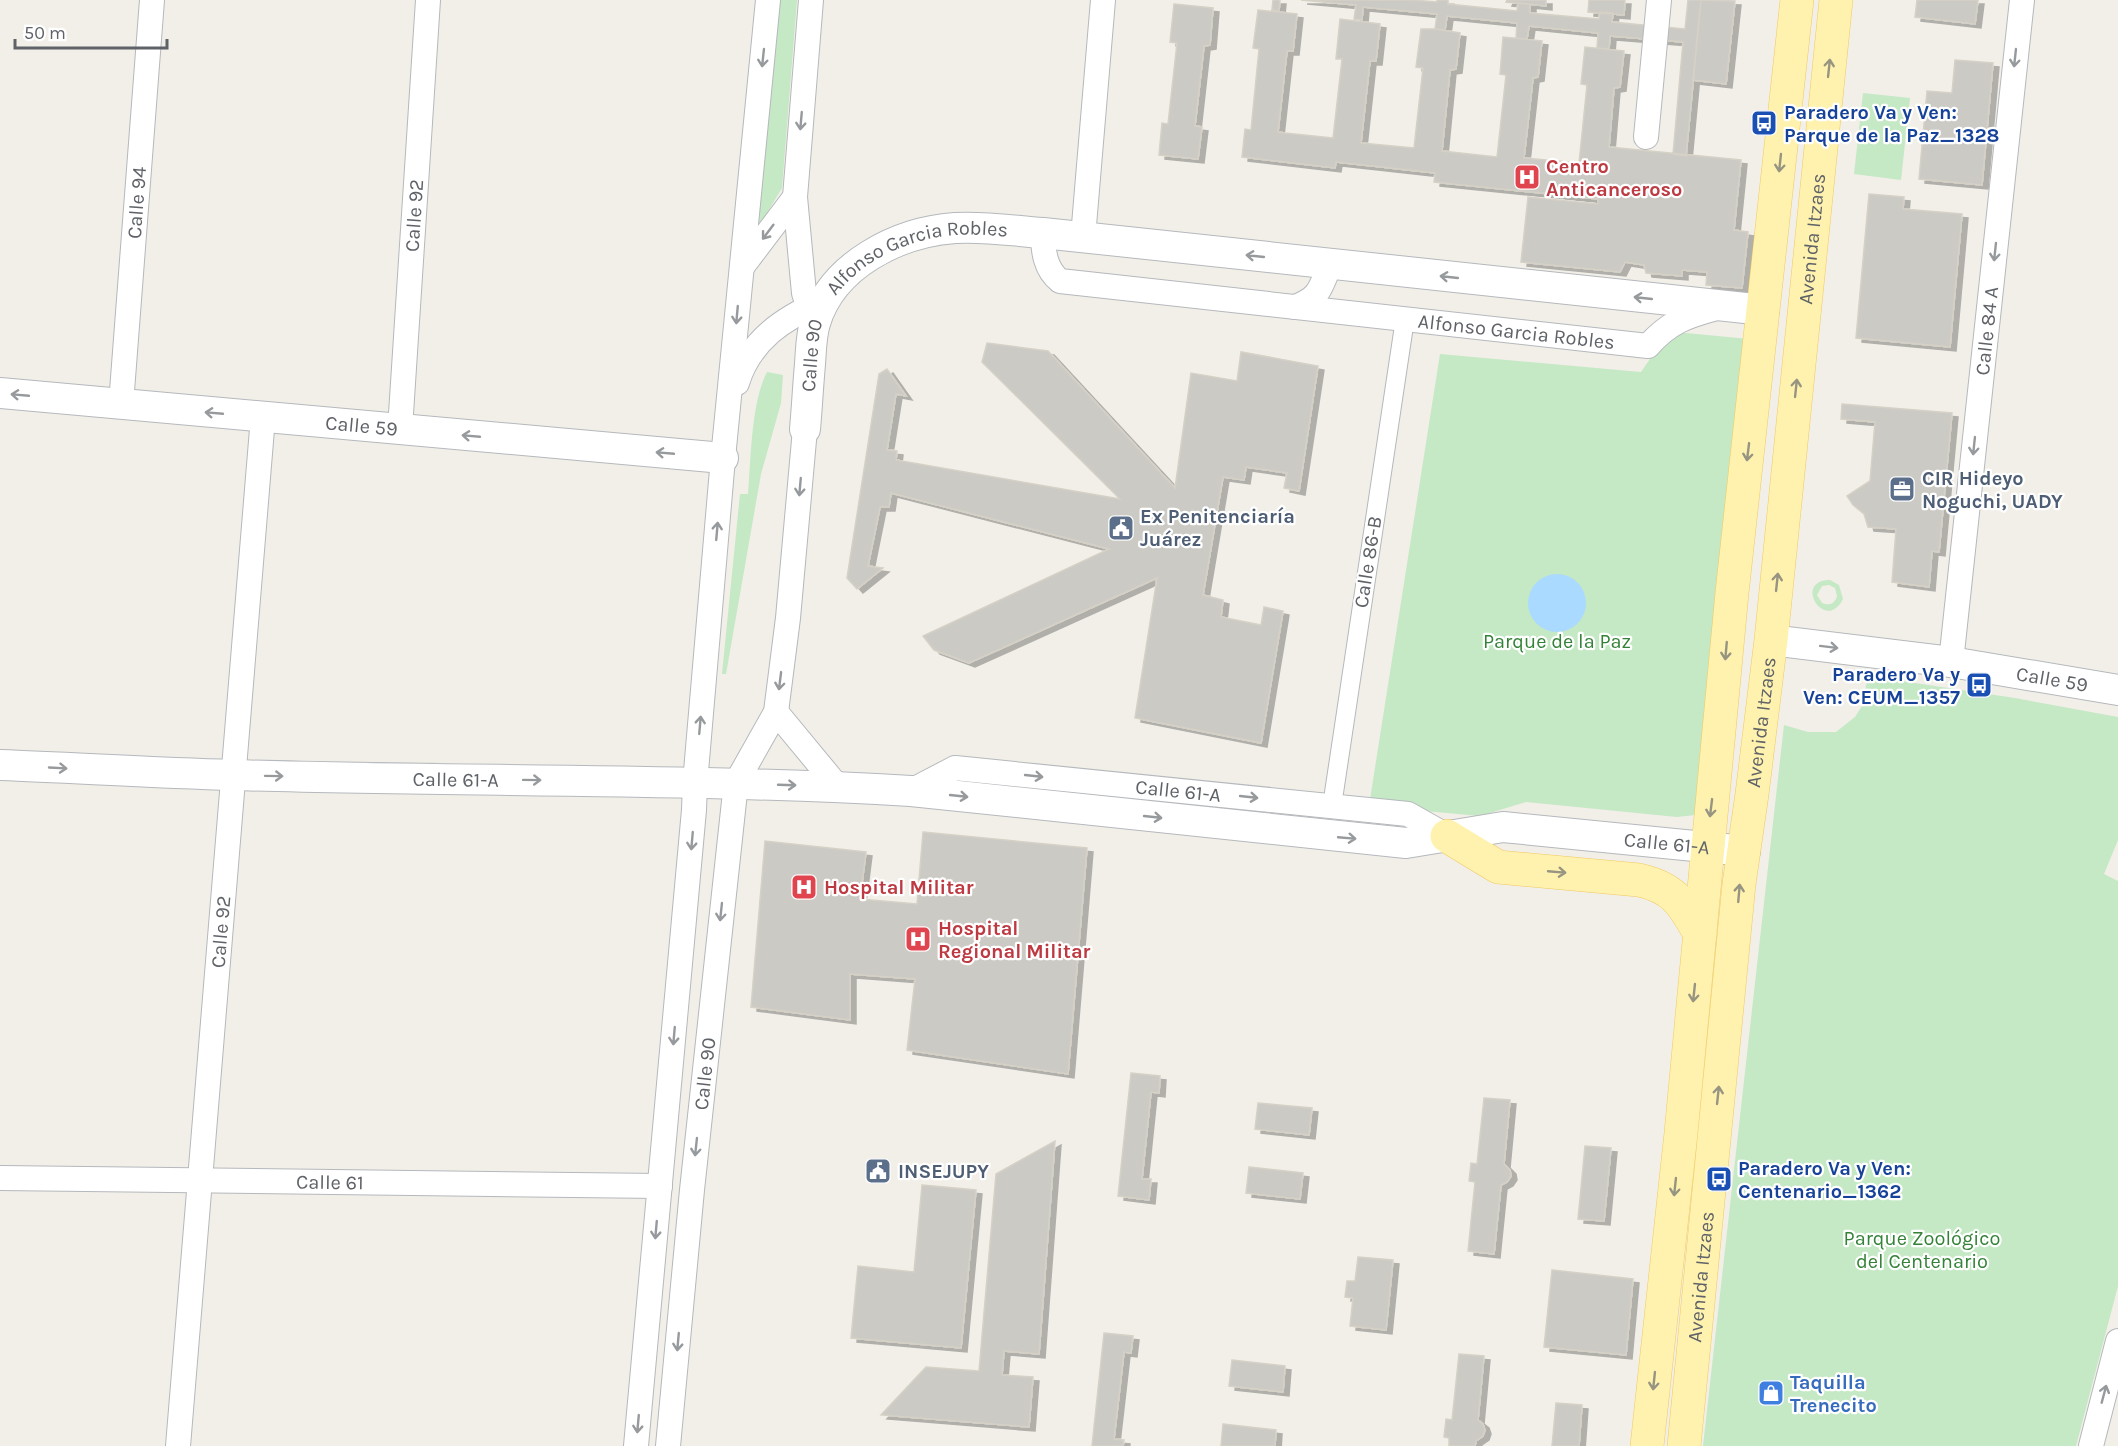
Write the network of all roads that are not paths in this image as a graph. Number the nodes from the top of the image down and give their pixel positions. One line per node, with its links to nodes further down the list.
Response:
1 (152, 0): 22 (street, Calle 94)
2 (428, 0): 25 (street, Calle 92)
3 (768, 0): 15 (street, one-way to 15)
4 (811, 0): 11 (street, Calle 90, one-way to 11)
5 (1103, 0): 13 (street)
6 (1659, 0): 10 (street)
7 (1797, 0): 18 (main road, Avenida Itzaes, one-way to 18)
8 (1836, 0): 29 (main road, Avenida Itzaes, one-way to 8)
9 (2022, 0): 30 (street, Calle 84 A, one-way to 30)
10 (1646, 136)
11 (795, 197): 15 (street, one-way to 15); 19 (street, Calle 90)
12 (1043, 232): 13 (street, Alfonso Garcia Robles); 17 (street, Alfonso Garcia Robles); 19 (street, Alfonso Garcia Robles)
13 (1083, 237): 14 (street, Alfonso Garcia Robles, one-way to 13)
14 (1330, 265): 16 (street, Alfonso Garcia Robles, one-way to 14); 17 (street)
15 (742, 268): 23 (street, one-way to 23)
16 (1724, 306): 18 (street, Alfonso Garcia Robles); 20 (street, Alfonso Garcia Robles)
17 (1295, 307): 20 (street, Alfonso Garcia Robles)
18 (1764, 310): 28 (main road, Avenida Itzaes, one-way to 28)
19 (816, 311): 23 (street); 26 (street, Calle 90)
20 (1405, 319): 39 (street, Calle 86-B)
21 (0, 393): 22 (street, Calle 59, one-way to 21)
22 (121, 404): 24 (street, Calle 59, one-way to 22)
23 (728, 411): 27 (street, Calle 90)
24 (263, 417): 25 (street, Calle 59); 34 (street, Calle 92)
25 (400, 429): 27 (street, Calle 59, one-way to 25)
26 (805, 429): 32 (street, Calle 90, one-way to 32)
27 (723, 458): 35 (street, Calle 90, one-way to 27)
28 (1732, 593): 29 (main road); 41 (main road, Avenida Itzaes, one-way to 41)
29 (1770, 640): 30 (street, Calle 59, one-way to 30); 42 (main road, Avenida Itzaes)
30 (1951, 662): 31 (street, Calle 59)
31 (2118, 690)
32 (776, 712): 36 (street, Calle 90); 37 (street)
33 (0, 765): 34 (street, Calle 61-A, one-way to 34)
34 (232, 775): 35 (street, Calle 61-A, one-way to 35); 47 (street, Calle 92)
35 (695, 783): 36 (street, Calle 61-A); 48 (street, Calle 90, one-way to 48)
36 (736, 783): 37 (street, Calle 61-A, one-way to 37); 52 (street, Calle 90, one-way to 52)
37 (838, 787): 38 (street, Calle 61-A)
38 (911, 791): 39 (street, Calle 61-A, one-way to 39); 40 (street, Calle 61-A, one-way to 40)
39 (1332, 806): 40 (street, Calle 61-A)
40 (1447, 836): 41 (street, Calle 61-A); 43 (main road, one-way to 43)
41 (1706, 849): 42 (street, Calle 61-A); 43 (main road, Avenida Itzaes)
42 (1745, 851): 45 (main road, Avenida Itzaes, one-way to 42)
43 (1700, 934): 44 (main road, Avenida Itzaes, one-way to 44)
44 (1681, 1133): 45 (main road); 53 (main road, Avenida Itzaes, one-way to 53)
45 (1713, 1141): 54 (main road, Avenida Itzaes)
46 (0, 1178): 47 (street, Calle 61)
47 (201, 1180): 48 (street, Calle 61); 50 (street, Calle 92)
48 (660, 1186): 51 (street, Calle 90, one-way to 51)
49 (2118, 1341): 55 (street, one-way to 49)
50 (178, 1446)
51 (636, 1446)
52 (669, 1446)
53 (1647, 1446)
54 (1684, 1446)
55 (2091, 1446)

